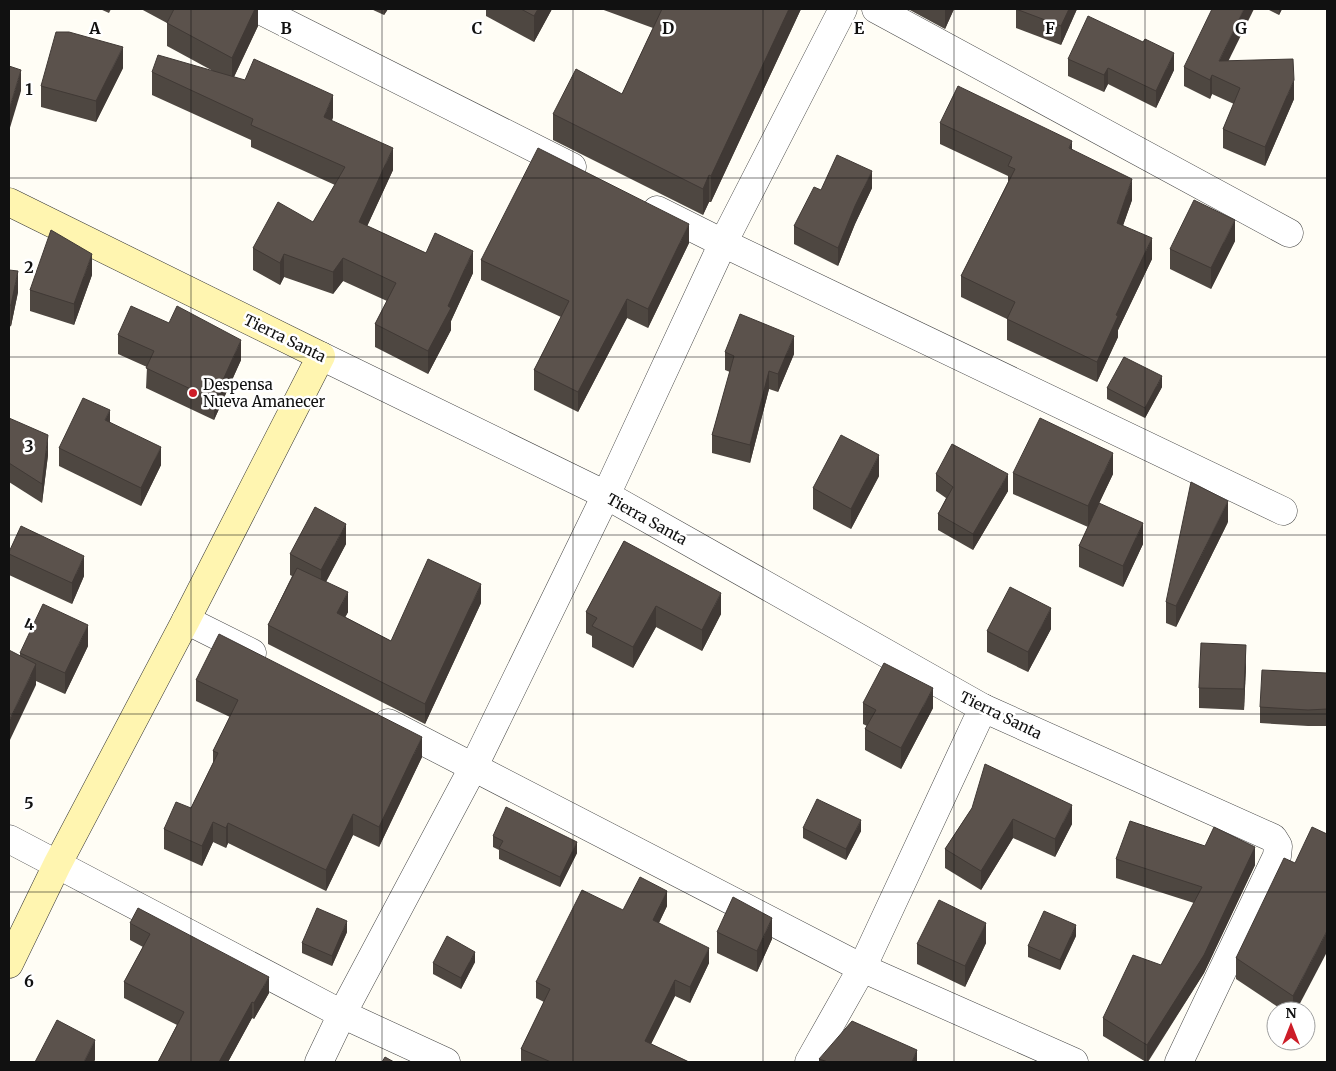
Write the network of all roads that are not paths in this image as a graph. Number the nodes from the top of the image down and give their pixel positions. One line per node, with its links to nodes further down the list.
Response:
1 (258, 9): 4 (street)
2 (843, 9): 8 (street)
3 (876, 9): 7 (street)
4 (591, 177)
5 (635, 199): 8 (street)
6 (9, 202): 9 (street, Tierra Santa)
7 (1289, 233)
8 (723, 243): 10 (street); 11 (street)
9 (321, 356): 10 (street, Tierra Santa); 12 (street)
10 (606, 496): 14 (street, Tierra Santa); 16 (street)
11 (1283, 511)
12 (186, 620): 13 (street); 18 (street)
13 (273, 664)
14 (983, 708): 20 (street); 26 (street, Tierra Santa)
15 (369, 713): 16 (street)
16 (474, 766): 20 (street); 21 (street)
17 (9, 839): 18 (street)
18 (57, 865): 19 (street); 21 (street)
19 (9, 964)
20 (862, 968): 24 (street); 25 (street)
21 (342, 1014): 22 (street); 23 (street)
22 (319, 1062)
23 (446, 1062)
24 (809, 1062)
25 (1074, 1062)
26 (1180, 1062)

